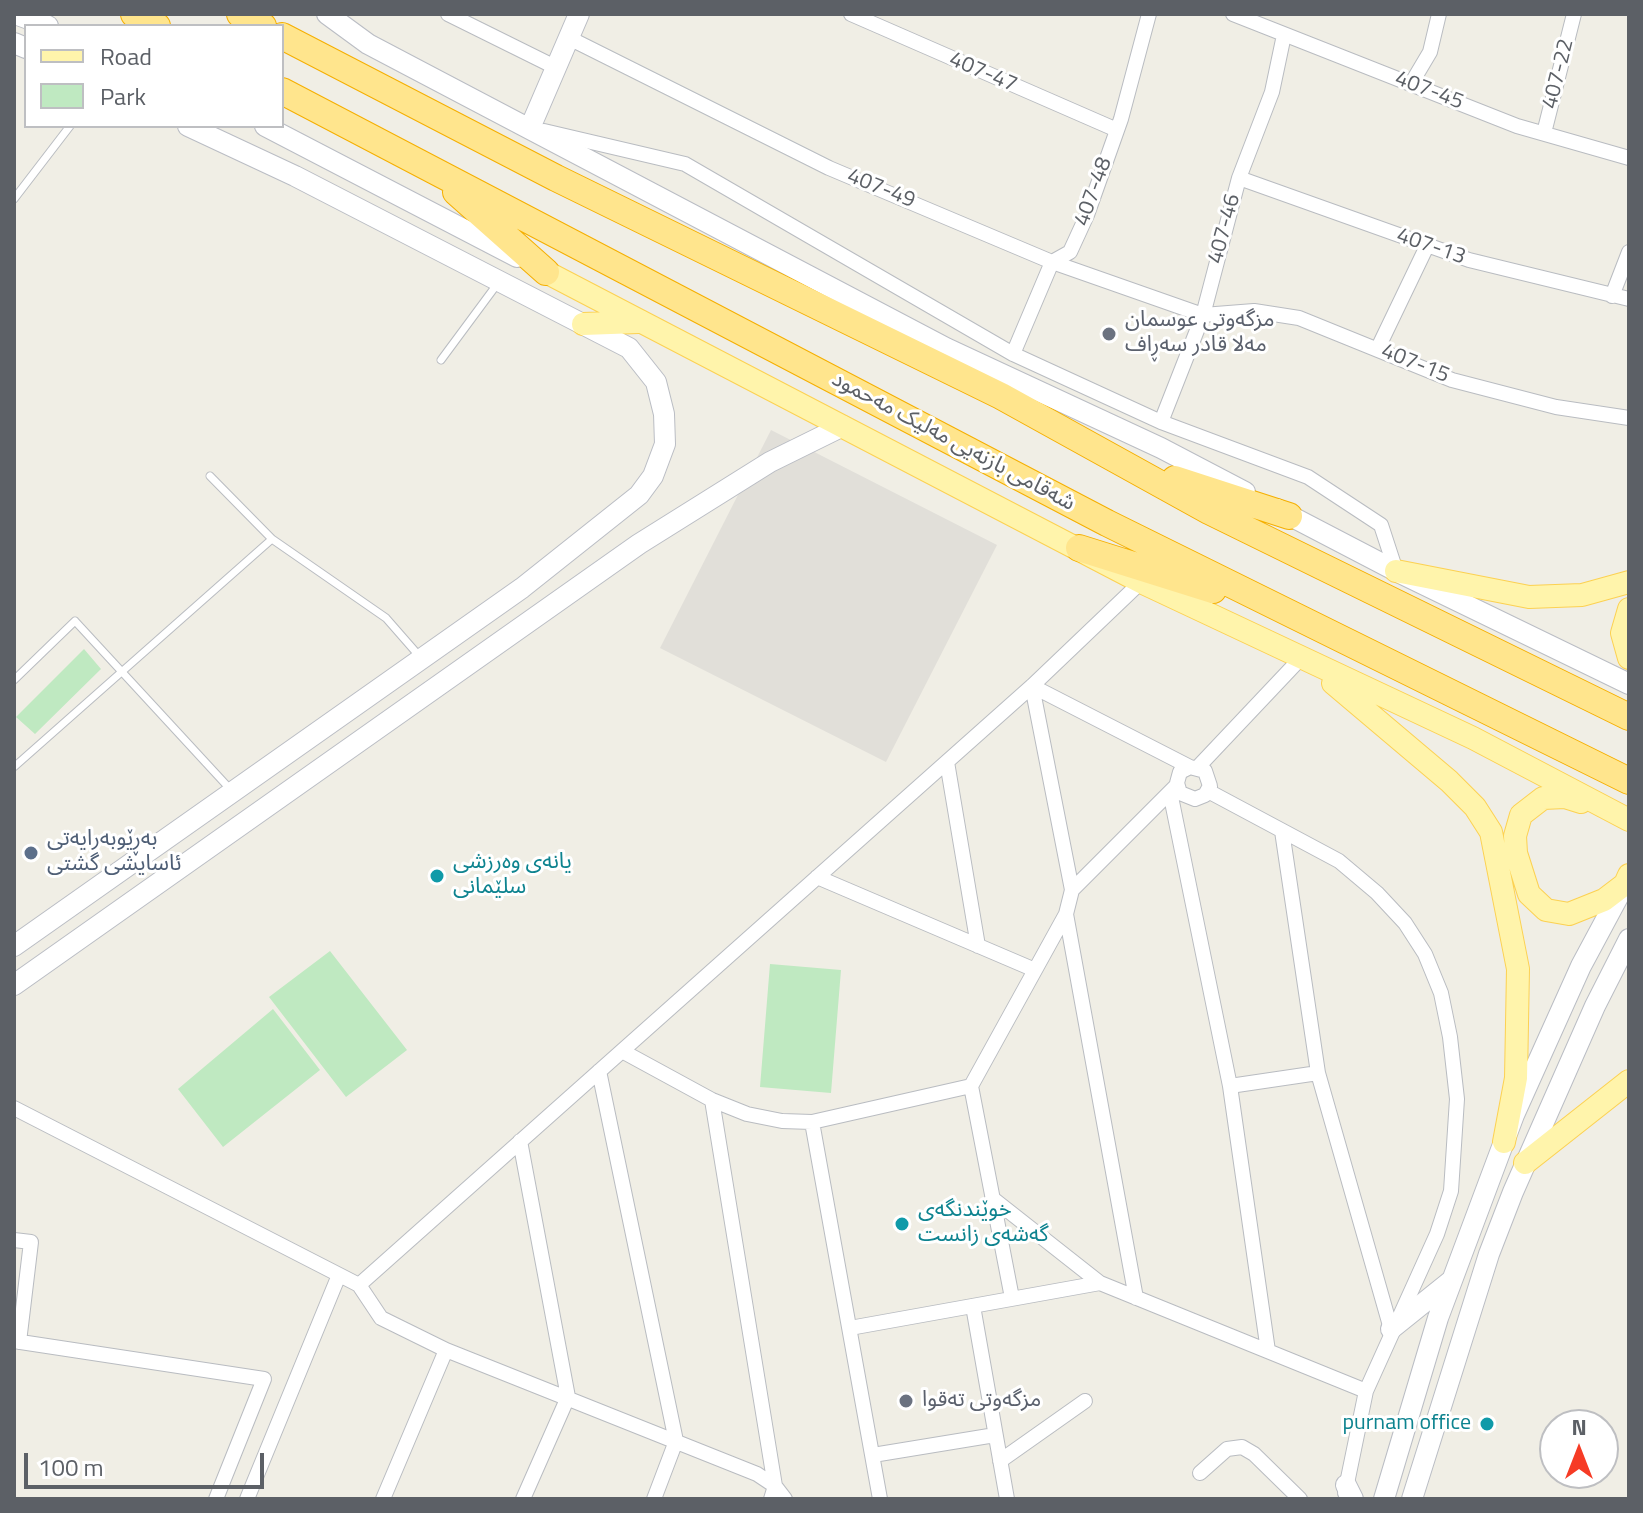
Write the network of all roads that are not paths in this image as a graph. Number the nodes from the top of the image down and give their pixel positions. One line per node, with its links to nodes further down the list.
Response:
1 (15, 14): 12 (main road)
2 (134, 14): 13 (highway)
3 (240, 14): 14 (highway)
4 (327, 14): 24 (main road)
5 (448, 14): 18 (street)
6 (579, 14): 17 (main road)
7 (851, 14): 25 (street, 407-47)
8 (1149, 14): 25 (street, 407-48)
9 (1233, 14): 15 (street, 407-45)
10 (1439, 14): 19 (street)
11 (1574, 14): 26 (street, 407-22)
12 (42, 24)
13 (153, 24)
14 (259, 24)
15 (1284, 35): 19 (street, 407-45); 29 (street, 407-46)
16 (284, 37): 47 (highway)
17 (569, 38): 18 (main road); 33 (street, 407-49)
18 (555, 67): 24 (main road)
19 (1411, 84): 26 (street, 407-45)
20 (284, 92): 28 (highway, شەقامی بازنەیی مەلیک مەحمود)
21 (68, 128): 30 (lane)
22 (192, 128): 35 (main road)
23 (269, 128): 34 (main road)
24 (530, 128): 42 (street); 49 (main road)
25 (1117, 130): 33 (street, 407-48)
26 (1544, 133): 27 (street, 407-45)
27 (1629, 158)
28 (426, 165): 34 (highway); 56 (highway, شەقامی بازنەیی مەلیک مەحمود)
29 (1239, 178): 31 (street, 407-13); 38 (street, 407-46)
30 (14, 199)
31 (1427, 246): 36 (street, 407-13); 41 (street)
32 (1629, 252): 36 (street)
33 (1052, 262): 38 (street, 407-49); 42 (street, 407-48)
34 (546, 272): 39 (main road)
35 (499, 282): 40 (main road); 43 (lane)
36 (1612, 296): 37 (street, 407-13)
37 (1629, 299)
38 (1203, 315): 41 (street, 407-15); 45 (street, 407-46)
39 (642, 322): 40 (main road); 46 (main road)
40 (583, 324): 59 (main road)
41 (1378, 348): 44 (street, 407-15)
42 (1013, 354): 45 (street)
43 (441, 360)
44 (1629, 418)
45 (1161, 422): 52 (street)
46 (843, 426): 51 (main road); 73 (main road)
47 (1119, 461): 49 (highway); 64 (highway)
48 (210, 476): 50 (lane)
49 (1289, 516): 52 (main road)
50 (272, 539): 59 (lane); 60 (lane)
51 (1079, 548): 53 (main road); 56 (highway)
52 (1396, 571): 54 (main road); 62 (main road)
53 (1141, 582): 57 (main road); 63 (street)
54 (1629, 582)
55 (1629, 609): 58 (main road)
56 (1292, 615): 68 (highway, شەقامی بازنەیی مەلیک مەحمود)
57 (1301, 658): 67 (street); 72 (main road); 94 (main road)
58 (1629, 658)
59 (422, 660): 71 (main road)
60 (121, 672): 61 (lane); 66 (lane); 71 (lane)
61 (14, 680)
62 (1629, 684)
63 (1032, 686): 65 (street); 67 (street); 77 (street)
64 (1629, 717)
65 (947, 762): 75 (street); 81 (street)
66 (14, 767)
67 (1194, 767): 69 (street); 70 (street)
68 (1629, 781)
69 (1173, 789): 70 (street); 77 (street); 89 (street)
70 (1208, 791): 74 (street)
71 (226, 796): 73 (main road); 80 (main road)
72 (1620, 816): 76 (main road)
73 (239, 828): 83 (main road)
74 (1282, 831): 86 (street); 106 (street)
75 (817, 877): 81 (street); 84 (street)
76 (1627, 879): 94 (main road)
77 (1072, 890): 78 (street)
78 (1066, 914): 82 (street); 103 (street)
79 (1629, 939): 95 (main road)
80 (14, 946)
81 (978, 946): 82 (street)
82 (1035, 970): 88 (street)
83 (14, 985)
84 (622, 1051): 85 (street); 90 (street)
85 (599, 1071): 93 (street); 114 (street)
86 (1318, 1073): 89 (street); 106 (street)
87 (1629, 1081): 95 (main road)
88 (971, 1086): 92 (street); 96 (street)
89 (1230, 1086): 109 (street)
90 (712, 1100): 92 (street); 118 (street)
91 (14, 1108): 98 (street)
92 (812, 1122): 105 (street)
93 (520, 1141): 101 (street); 111 (street)
94 (1504, 1142): 99 (main road)
95 (1525, 1163): 130 (main road)
96 (992, 1198): 100 (street); 102 (street)
97 (14, 1240): 107 (street)
98 (339, 1275): 101 (street); 121 (street)
99 (1452, 1280): 106 (main road); 129 (main road)
100 (1100, 1283): 102 (street); 103 (street)
101 (359, 1285): 108 (street)
102 (1012, 1298): 104 (street)
103 (1136, 1298): 109 (street)
104 (973, 1306): 105 (street); 113 (street)
105 (850, 1328): 115 (street)
106 (1391, 1329): 110 (street)
107 (16, 1342): 120 (street)
108 (446, 1350): 111 (street); 122 (street)
109 (1268, 1351): 110 (street)
110 (1366, 1391): 119 (street)
111 (568, 1397): 114 (street); 123 (street)
112 (1085, 1401): 116 (street)
113 (995, 1435): 115 (street); 116 (street)
114 (676, 1441): 118 (street); 124 (street)
115 (873, 1455): 126 (street)
116 (1000, 1461): 127 (street)
117 (1200, 1473): 128 (street)
118 (773, 1493): 125 (street)
119 (1348, 1494)
120 (216, 1499)
121 (247, 1499)
122 (383, 1499)
123 (523, 1499)
124 (654, 1499)
125 (785, 1499)
126 (880, 1499)
127 (1007, 1499)
128 (1300, 1499)
129 (1384, 1499)
130 (1412, 1499)

